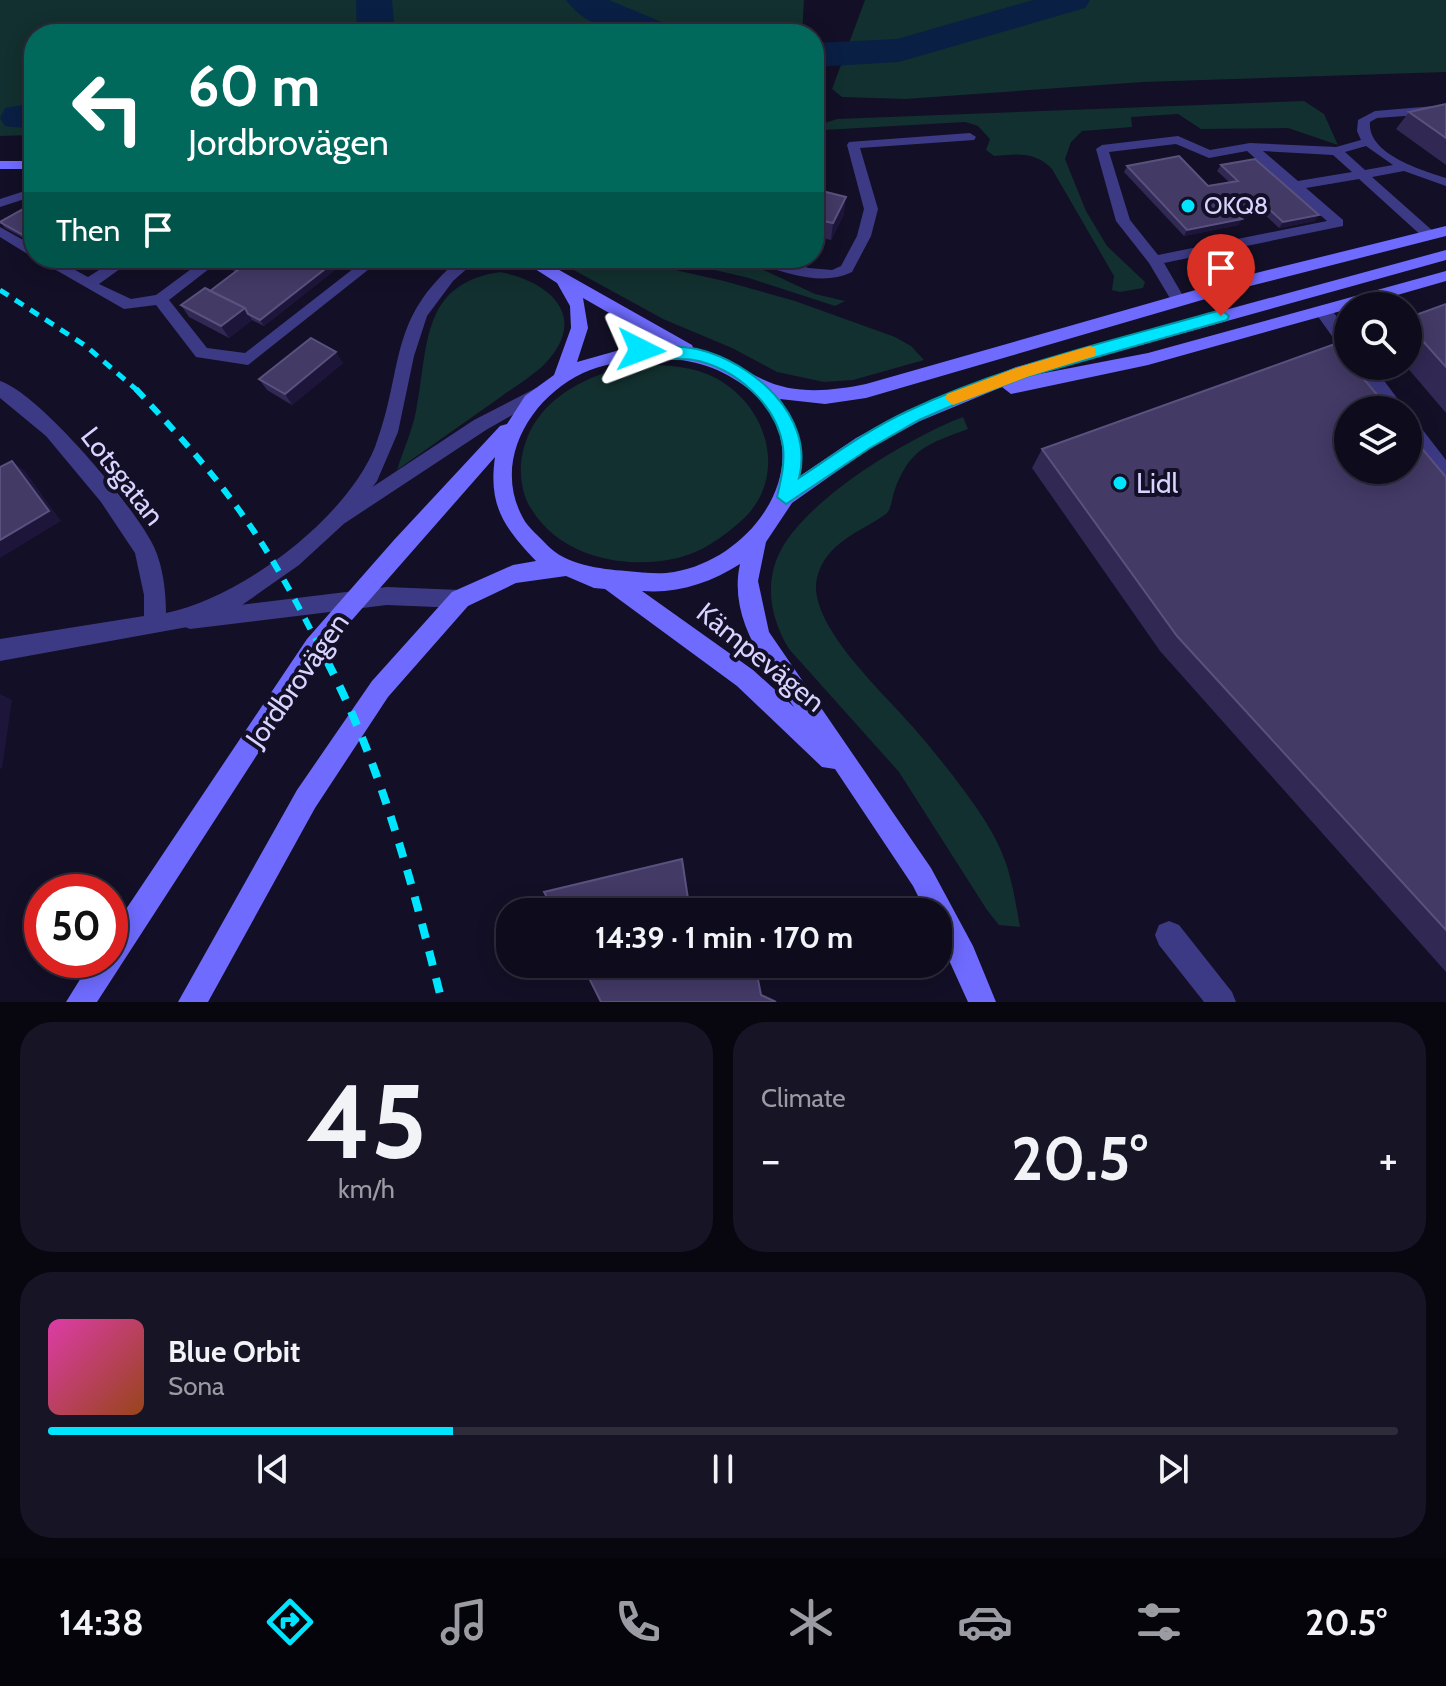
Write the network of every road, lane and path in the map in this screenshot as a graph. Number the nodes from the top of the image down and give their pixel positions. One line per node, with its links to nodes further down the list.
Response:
1 (1446, 109): 3 (lane)
2 (970, 137): 25 (lane)
3 (1368, 142): 5 (lane); 8 (lane)
4 (1250, 147): 5 (lane); 11 (lane); 18 (lane)
5 (1336, 151): 9 (lane)
6 (0, 165): 7 (main road)
7 (24, 165)
8 (1406, 167): 9 (lane); 10 (lane)
9 (1360, 173): 11 (lane); 15 (lane)
10 (1446, 182)
11 (1295, 186): 18 (lane)
12 (24, 195): 13 (lane)
13 (0, 203)
14 (0, 231): 16 (lane)
15 (1437, 233): 30 (main road)
16 (24, 247)
17 (1446, 255): 39 (main road)
18 (1155, 260): 30 (lane)
19 (60, 268): 28 (lane)
20 (113, 268): 28 (lane)
21 (202, 268): 29 (lane)
22 (363, 268): 29 (lane)
23 (459, 268): 45 (street)
24 (542, 268): 27 (main road)
25 (790, 268)
26 (1446, 276): 31 (main road)
27 (559, 278): 33 (main road); 34 (main road)
28 (88, 284): 29 (lane)
29 (160, 299)
30 (1179, 301): 36 (main road)
31 (1322, 311): 32 (street); 39 (main road)
32 (1334, 327)
33 (696, 355): 34 (main road); 36 (main road)
34 (562, 374): 38 (main road)
35 (1374, 380): 40 (street)
36 (755, 384): 44 (main road)
37 (0, 388): 51 (street, Lotsgatan)
38 (536, 394): 41 (main road); 45 (lane)
39 (959, 396): 44 (main road)
40 (1386, 396)
41 (512, 425): 47 (main road); 49 (main road, Jordbrovägen)
42 (1422, 443): 43 (street)
43 (1446, 475)
44 (786, 497): 46 (main road)
45 (338, 519): 51 (street)
46 (756, 540): 48 (main road); 53 (main road, Kämpevägen)
47 (564, 567): 48 (main road); 50 (main road)
48 (613, 583): 53 (main road, Kämpevägen)
49 (356, 599): 50 (lane); 51 (lane); 54 (main road, Jordbrovägen)
50 (460, 599): 58 (main road)
51 (161, 624): 52 (street)
52 (0, 650)
53 (862, 787): 59 (main road, Kämpevägen)
54 (128, 929)
55 (1169, 935): 60 (street)
56 (96, 978): 57 (main road, Jordbrovägen)
57 (80, 1002)
58 (192, 1002)
59 (982, 1002)
60 (1222, 1002)

